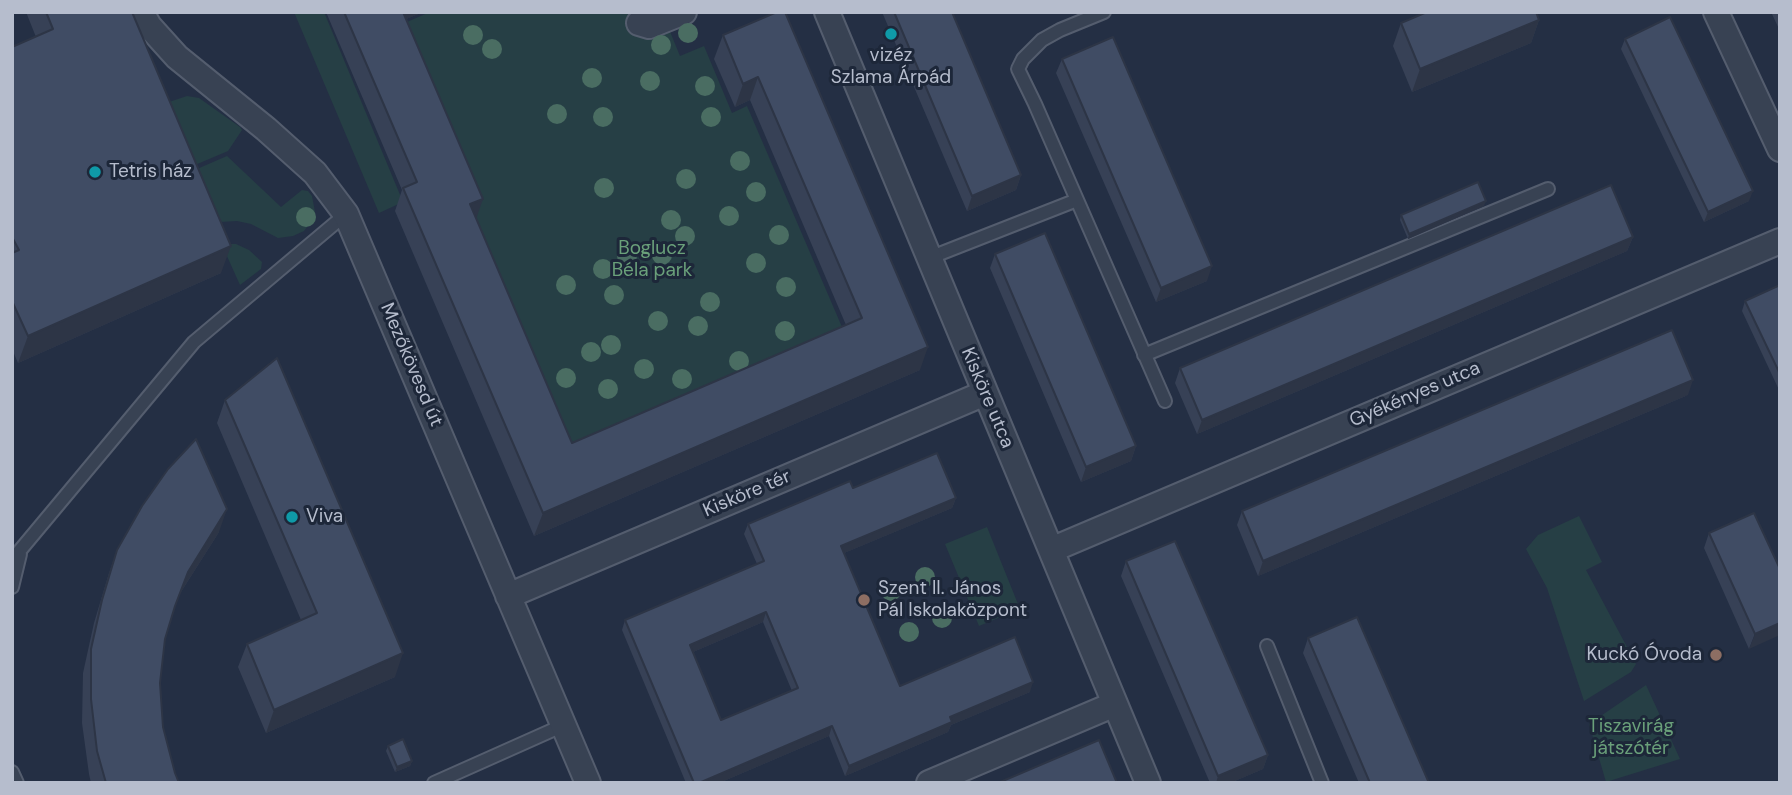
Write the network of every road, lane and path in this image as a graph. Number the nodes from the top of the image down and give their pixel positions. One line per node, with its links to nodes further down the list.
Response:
1 (141, 12): 10 (street, Mezőkövesd út)
2 (684, 12): 6 (street)
3 (827, 12): 12 (street, Kisköre utca)
4 (1104, 12): 9 (lane)
5 (1716, 12): 7 (street)
6 (636, 18)
7 (1780, 149)
8 (1548, 188): 13 (lane)
9 (1077, 201): 12 (lane); 13 (lane)
10 (346, 214): 16 (lane); 20 (street, Mezőkövesd út)
11 (1780, 241): 17 (street, Gyékényes utca)
12 (929, 258): 14 (street, Kisköre utca)
13 (1144, 355): 15 (lane)
14 (985, 393): 17 (street, Kisköre utca); 20 (street, Kisköre tér)
15 (1165, 401)
16 (21, 549): 18 (lane); 19 (lane)
17 (1051, 550): 22 (street, Kisköre utca)
18 (12, 560)
19 (12, 587)
20 (508, 596): 23 (street, Mezőkövesd út)
21 (1267, 646): 30 (lane)
22 (1115, 704): 28 (street); 29 (street, Kisköre utca)
23 (564, 725): 26 (lane); 27 (street, Mezőkövesd út)
24 (12, 772): 25 (lane)
25 (17, 783)
26 (434, 783)
27 (588, 783)
28 (929, 783)
29 (1148, 783)
30 (1322, 783)

